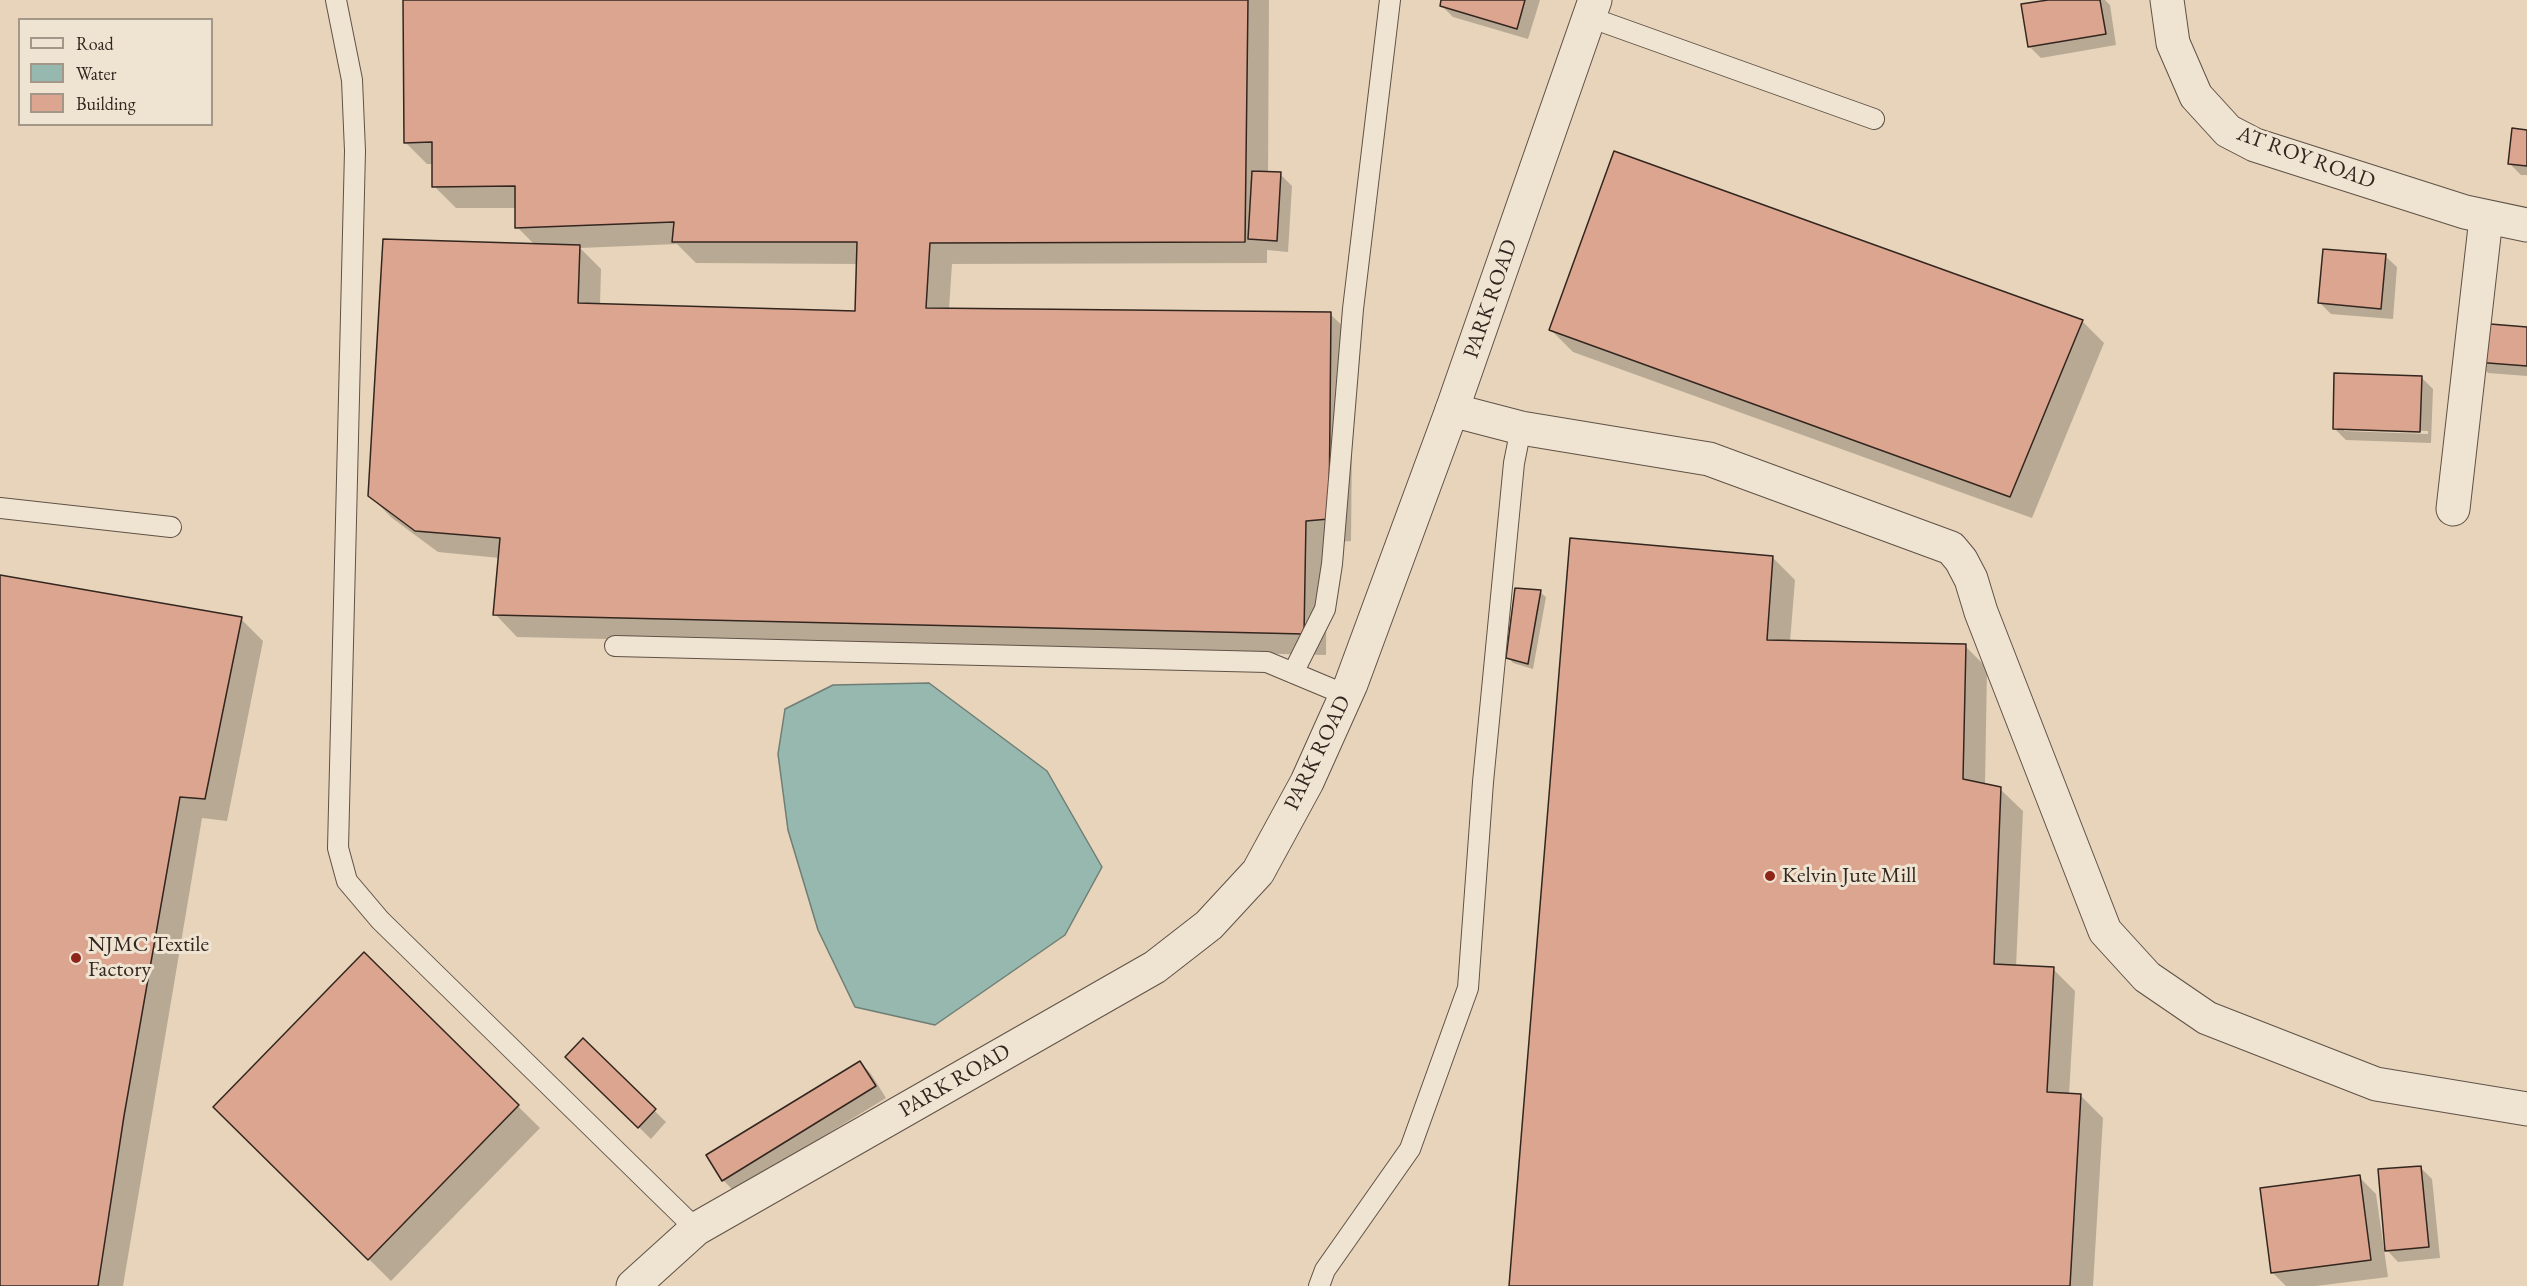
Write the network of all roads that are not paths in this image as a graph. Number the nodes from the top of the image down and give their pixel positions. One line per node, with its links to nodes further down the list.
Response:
1 (336, 0): 17 (lane)
2 (1390, 0): 14 (lane)
3 (2167, 0): 6 (street, AT ROY ROAD)
4 (1592, 9): 5 (lane); 8 (street, PARK ROAD)
5 (1874, 119)
6 (2486, 218): 7 (street, AT ROY ROAD); 11 (street)
7 (2527, 225)
8 (1452, 410): 9 (street); 15 (street, PARK ROAD)
9 (1521, 428): 16 (street); 19 (lane)
10 (0, 508): 12 (lane)
11 (2453, 508)
12 (171, 527)
13 (615, 646): 14 (lane)
14 (1293, 673): 15 (lane)
15 (1346, 695): 17 (street, PARK ROAD)
16 (2527, 1109)
17 (696, 1229): 18 (street, PARK ROAD)
18 (633, 1286)
19 (1319, 1286)

